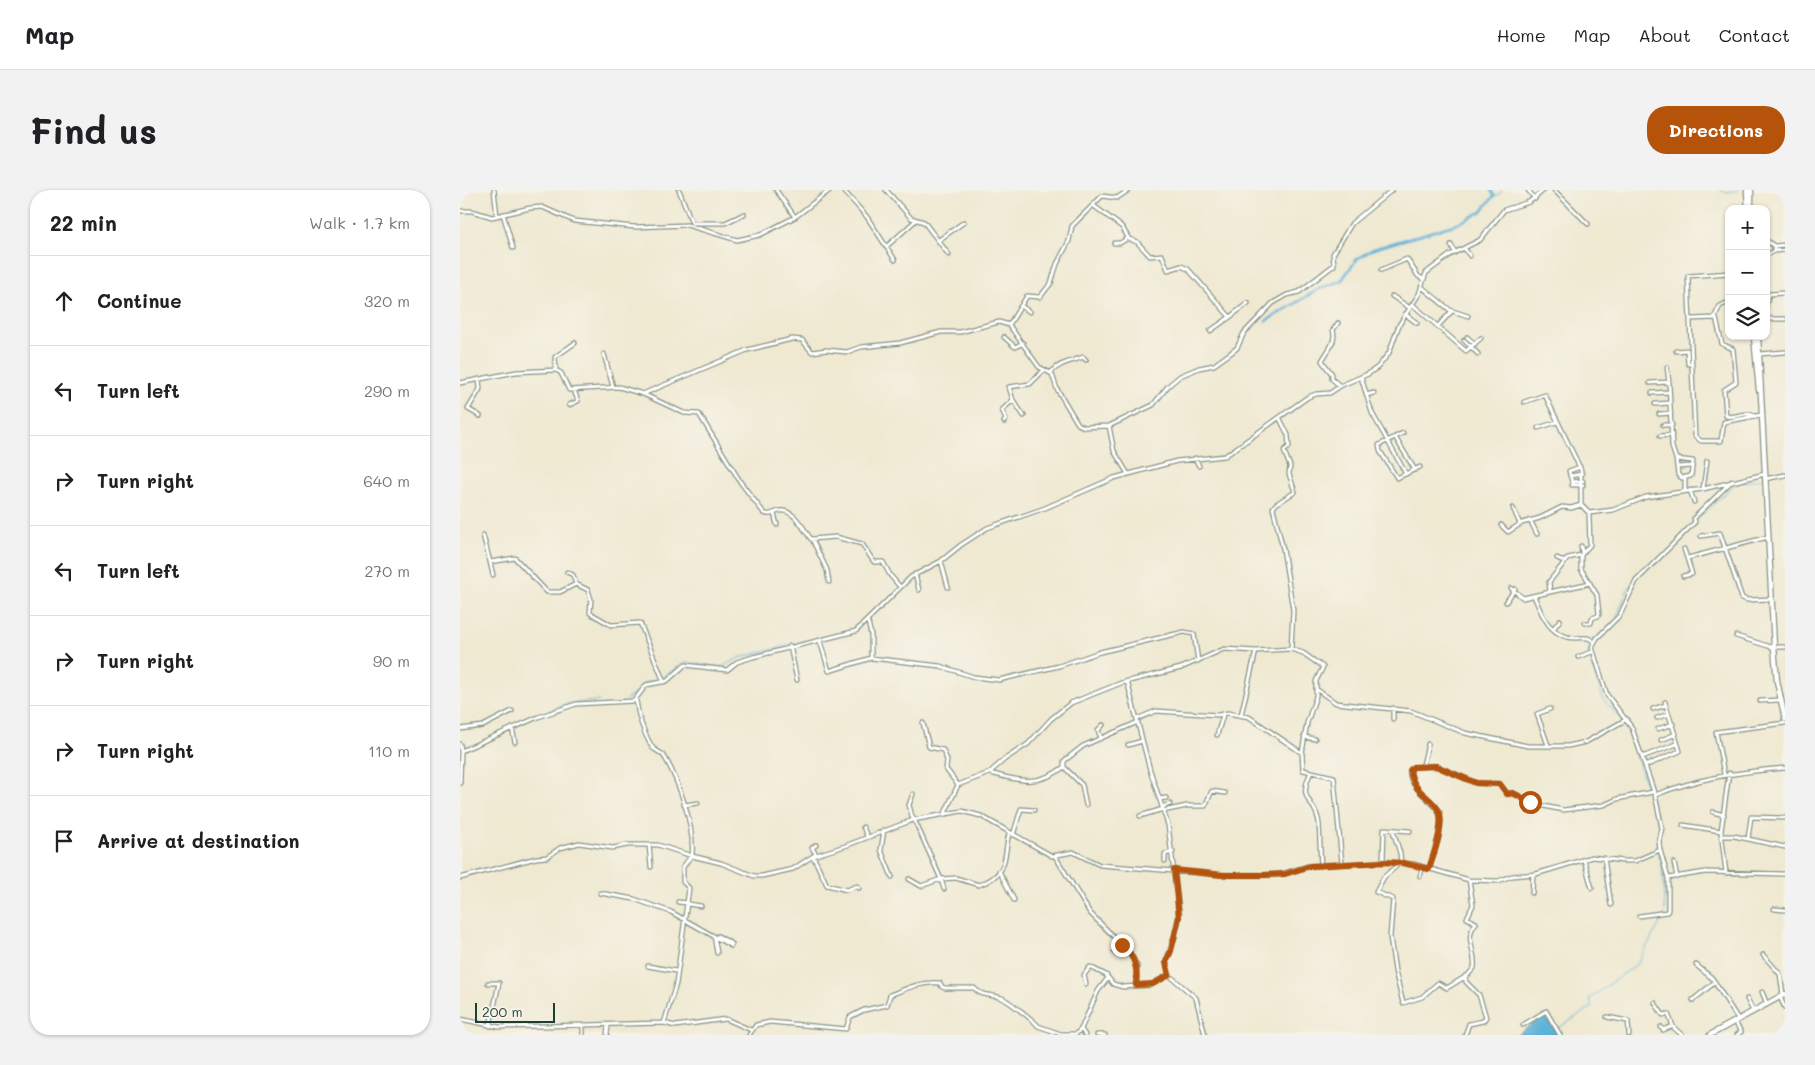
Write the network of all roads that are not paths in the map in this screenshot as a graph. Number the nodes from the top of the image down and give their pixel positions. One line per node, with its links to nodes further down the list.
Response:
1 (494, 190): 19 (street)
2 (679, 190): 24 (street)
3 (776, 190): 20 (street)
4 (830, 190): 20 (street)
5 (843, 190): 32 (street)
6 (886, 190): 21 (street)
7 (1128, 190): 15 (street)
8 (1392, 190): 121 (street)
9 (1528, 190): 13 (street)
10 (1544, 190): 13 (street)
11 (1554, 190): 23 (street)
12 (1749, 190): 14 (main road)
13 (1535, 199): 34 (street)
14 (1750, 205)
15 (1094, 206): 25 (street); 52 (street)
16 (460, 211): 19 (street)
17 (503, 214): 19 (street); 24 (street); 33 (street)
18 (744, 214): 24 (street)
19 (497, 216)
20 (795, 217): 24 (street)
21 (915, 221): 26 (street); 32 (street)
22 (964, 222): 26 (street)
23 (1588, 224)
24 (692, 225)
25 (1128, 238): 27 (street); 58 (street)
26 (939, 240): 39 (street)
27 (1114, 243)
28 (1770, 243): 31 (street)
29 (1451, 244): 37 (street)
30 (1785, 245): 31 (street)
31 (1774, 246): 36 (street)
32 (886, 247): 41 (street)
33 (513, 248)
34 (1464, 248): 37 (street); 40 (street)
35 (1785, 250): 36 (street)
36 (1774, 251): 38 (street)
37 (1455, 252): 44 (street)
38 (1770, 254)
39 (949, 255)
40 (1470, 256)
41 (895, 260)
42 (1381, 270): 44 (street)
43 (1725, 273): 60 (street)
44 (1423, 279): 45 (street)
45 (1422, 287): 50 (street); 54 (street)
46 (1785, 293): 47 (street)
47 (1769, 295)
48 (1392, 296): 53 (street)
49 (1248, 303): 58 (street)
50 (1412, 304): 53 (street); 66 (street)
51 (1725, 304): 59 (street)
52 (1021, 306): 55 (street); 65 (street)
53 (1410, 308): 56 (street)
54 (1452, 311): 57 (street); 66 (street)
55 (1030, 312)
56 (1405, 314): 64 (street); 89 (street)
57 (1468, 316)
58 (1230, 317): 67 (street)
59 (1714, 318): 60 (street); 115 (street)
60 (1690, 319): 84 (street)
61 (1770, 319): 62 (street)
62 (1785, 319)
63 (1338, 323): 94 (street)
64 (1417, 323)
65 (1008, 325): 75 (street); 101 (street)
66 (1438, 326): 77 (street)
67 (1210, 331)
68 (1004, 337): 75 (street)
69 (1467, 337): 76 (street)
70 (1481, 338): 76 (street)
71 (1464, 340): 77 (street)
72 (1756, 340): 97 (main road)
73 (1757, 340): 82 (main road)
74 (575, 343): 86 (street)
75 (1023, 343): 87 (street)
76 (1475, 344): 77 (street)
77 (1471, 347): 81 (street)
78 (1676, 351): 84 (street)
79 (1785, 352): 82 (street)
80 (604, 354): 95 (street)
81 (1478, 354)
82 (1759, 354): 97 (main road)
83 (1086, 360): 88 (street)
84 (1692, 364): 115 (street)
85 (1667, 367): 92 (street)
86 (556, 370): 90 (street); 96 (street)
87 (1045, 370): 88 (street); 103 (street)
88 (1051, 372): 121 (street)
89 (1361, 377): 94 (street); 102 (street)
90 (479, 379): 91 (street); 113 (street)
91 (460, 382)
92 (1668, 382): 93 (street); 98 (street)
93 (1650, 383)
94 (1340, 386): 116 (street)
95 (613, 387): 96 (street); 101 (street)
96 (574, 390): 107 (street)
97 (1760, 391): 112 (main road)
98 (1669, 392): 100 (street); 105 (street)
99 (1374, 393): 102 (street)
100 (1652, 393)
101 (642, 394): 151 (street)
102 (1366, 395): 110 (street)
103 (1013, 400): 114 (street); 117 (street)
104 (1524, 402): 118 (street)
105 (1670, 403): 106 (street); 109 (street)
106 (1655, 404)
107 (569, 405)
108 (1378, 411): 110 (street)
109 (1671, 412): 111 (street); 119 (street)
110 (1372, 413): 127 (street)
111 (1659, 414)
112 (1761, 415): 115 (street); 142 (main road)
113 (480, 416)
114 (1024, 416)
115 (1755, 416)
116 (1280, 419): 128 (street); 195 (street)
117 (1004, 422)
118 (1557, 422): 122 (street); 134 (street)
119 (1672, 424): 120 (street); 124 (street)
120 (1663, 425)
121 (1109, 426): 137 (street)
122 (1538, 428)
123 (1403, 433): 126 (street)
124 (1672, 435): 125 (street); 129 (street)
125 (1660, 436)
126 (1395, 437): 127 (street); 136 (street)
127 (1387, 441): 138 (street); 138 (street)
128 (1195, 458): 131 (street); 137 (street)
129 (1676, 459): 132 (street); 135 (street)
130 (1707, 461): 146 (street)
131 (1199, 466)
132 (1692, 466): 135 (street); 143 (street)
133 (1420, 467): 136 (street)
134 (1580, 467): 139 (street); 141 (street)
135 (1677, 467): 143 (street)
136 (1415, 470): 138 (street)
137 (1128, 474): 168 (street)
138 (1406, 474)
139 (1582, 474): 141 (street); 145 (street)
140 (1785, 474): 142 (street)
141 (1570, 476): 145 (street)
142 (1765, 476): 144 (street); 160 (main road)
143 (1685, 477): 147 (street)
144 (1732, 481): 146 (street); 191 (street)
145 (1582, 483): 149 (street)
146 (1703, 489): 147 (street)
147 (1688, 490): 148 (street); 152 (street)
148 (1694, 502)
149 (1580, 505): 152 (street); 153 (street)
150 (1513, 508): 154 (street)
151 (774, 513): 155 (street); 161 (street)
152 (1589, 513): 165 (street)
153 (1530, 520): 154 (street); 157 (street)
154 (1520, 524): 156 (street)
155 (777, 525)
156 (1501, 525)
157 (1537, 534)
158 (484, 536): 169 (street)
159 (1701, 536): 164 (street)
160 (1768, 537): 164 (street); 183 (main road)
161 (811, 539): 175 (street); 178 (street)
162 (1580, 546): 165 (street)
163 (1684, 548): 167 (street)
164 (1726, 548): 167 (street); 183 (street)
165 (1582, 554): 170 (street); 176 (street)
166 (1558, 558): 170 (street)
167 (1688, 558): 174 (street)
168 (941, 560): 172 (street); 179 (street)
169 (490, 562): 173 (street); 177 (street)
170 (1565, 562): 181 (street)
171 (567, 572): 177 (street)
172 (915, 574): 178 (street); 180 (street)
173 (493, 575)
174 (1683, 576)
175 (828, 582)
176 (1590, 582): 181 (street); 187 (street)
177 (576, 584): 202 (street)
178 (900, 587): 186 (street)
179 (948, 587)
180 (919, 590)
181 (1550, 592): 182 (street)
182 (1534, 596): 184 (street); 188 (street)
183 (1772, 599): 193 (main road)
184 (1506, 602)
185 (1560, 620): 188 (street)
186 (868, 622): 190 (street); 199 (street)
187 (1585, 623)
188 (1553, 630): 191 (street)
189 (1736, 636): 193 (street)
190 (820, 641): 192 (street); 199 (street)
191 (1593, 641): 197 (street)
192 (790, 646): 201 (street); 202 (street)
193 (1774, 647): 194 (street); 206 (main road)
194 (1785, 647)
195 (1291, 649): 196 (street); 204 (street)
196 (1256, 651): 200 (street); 214 (street)
197 (1590, 653): 198 (street); 217 (street)
198 (1578, 657)
199 (871, 658): 200 (street)
200 (1198, 661): 203 (street)
201 (797, 680)
202 (664, 681): 205 (street)
203 (1127, 681): 218 (street); 247 (street)
204 (1316, 689): 208 (street); 228 (street)
205 (636, 700): 223 (street); 259 (street)
206 (1780, 700): 207 (street); 219 (main road)
207 (1760, 701)
208 (1393, 708): 216 (street); 238 (street)
209 (1550, 709): 238 (street)
210 (1653, 709): 212 (street)
211 (512, 711): 224 (street)
212 (1669, 714): 215 (street); 221 (street)
213 (1223, 715): 214 (street); 218 (street); 227 (street)
214 (1241, 715): 240 (street)
215 (1657, 718)
216 (1393, 719)
217 (1625, 719): 238 (street); 241 (street)
218 (1137, 721): 229 (street); 232 (street)
219 (1785, 721): 249 (street)
220 (923, 723): 251 (street)
221 (1672, 724): 225 (street); 226 (street)
222 (1104, 725): 229 (street)
223 (512, 728): 233 (street); 239 (street)
224 (460, 729)
225 (1658, 729)
226 (1676, 734): 231 (street); 236 (street)
227 (1217, 735)
228 (1304, 737): 230 (street); 240 (street)
229 (1101, 738): 244 (street)
230 (1315, 739)
231 (1661, 740)
232 (1142, 741): 237 (street); 256 (street)
233 (515, 742)
234 (460, 744): 239 (street)
235 (1428, 744): 242 (street)
236 (1677, 744): 241 (street); 243 (street)
237 (1128, 745)
238 (1548, 745)
239 (461, 750): 250 (street)
240 (1302, 753): 246 (street)
241 (1642, 756): 243 (street)
242 (1423, 766): 253 (street); 299 (street)
243 (1645, 766): 253 (street)
244 (1064, 767): 247 (street); 260 (street)
245 (1785, 768): 248 (street)
246 (1311, 772): 295 (street); 296 (street)
247 (990, 773): 251 (street)
248 (1729, 773): 249 (street); 266 (street)
249 (1724, 774): 253 (street)
250 (460, 783)
251 (958, 785): 267 (street)
252 (1225, 793): 261 (street)
253 (1652, 793): 284 (street)
254 (913, 794): 270 (street)
255 (1166, 798): 256 (street)
256 (1159, 799): 261 (street)
257 (698, 803): 259 (street)
258 (1170, 804): 261 (street)
259 (684, 805): 263 (street)
260 (1086, 805)
261 (1163, 809): 268 (street); 285 (street)
262 (1034, 810): 278 (street)
263 (686, 812): 265 (street); 287 (street)
264 (1713, 812): 266 (street)
265 (679, 814)
266 (1724, 815): 277 (street)
267 (943, 816): 270 (street); 276 (street)
268 (1140, 816)
269 (1785, 818): 280 (street)
270 (913, 820): 273 (street); 311 (street)
271 (1683, 825): 277 (street)
272 (863, 827): 279 (street)
273 (884, 830): 279 (street); 305 (street)
274 (1393, 831): 275 (street); 292 (street); 293 (street)
275 (1410, 831)
276 (1009, 833): 278 (street); 301 (street)
277 (1722, 834): 280 (street); 302 (street)
278 (1014, 835): 288 (street)
279 (867, 836): 286 (street)
280 (1748, 839): 283 (street)
281 (650, 845): 287 (street); 297 (street); 308 (street)
282 (816, 845): 286 (street)
283 (1785, 846)
284 (1658, 851): 289 (street); 309 (street)
285 (1173, 852): 290 (street); 300 (street)
286 (815, 855): 287 (street); 313 (street)
287 (692, 856): 320 (street)
288 (1055, 856): 300 (street); 329 (street)
289 (1604, 858): 291 (street); 321 (street)
290 (1164, 860)
291 (1584, 860): 303 (street); 314 (street)
292 (1383, 862): 293 (street); 295 (street)
293 (1401, 863): 298 (street); 337 (street)
294 (1674, 863): 307 (street)
295 (1342, 864): 296 (street)
296 (1321, 866): 300 (street)
297 (651, 868)
298 (1423, 868): 299 (street); 306 (street)
299 (1429, 869): 312 (street)
300 (1174, 870): 336 (street)
301 (999, 871): 311 (street); 318 (street)
302 (1726, 873): 304 (street); 307 (street)
303 (1533, 874): 312 (street); 316 (street)
304 (1785, 874)
305 (892, 876)
306 (1420, 876)
307 (1677, 876): 309 (street)
308 (460, 878)
309 (1668, 878): 325 (street)
310 (909, 879): 311 (street)
311 (941, 879): 315 (street)
312 (1469, 880): 337 (street)
313 (859, 888)
314 (1592, 888)
315 (944, 889)
316 (1532, 892)
317 (600, 893): 326 (street)
318 (1014, 900)
319 (678, 902): 320 (street)
320 (688, 904): 322 (street); 326 (street)
321 (1611, 905)
322 (700, 906)
323 (1774, 909): 324 (street)
324 (1785, 910)
325 (1639, 916)
326 (685, 919): 327 (street); 335 (street)
327 (714, 934): 328 (street); 331 (street)
328 (732, 945)
329 (1126, 949): 330 (street); 342 (street)
330 (1114, 952)
331 (717, 953)
332 (1763, 955): 344 (street)
333 (1696, 965): 339 (street)
334 (648, 966): 335 (street)
335 (676, 972): 354 (street)
336 (1169, 975): 342 (street); 370 (street)
337 (1466, 976): 371 (street)
338 (1108, 978): 341 (street); 342 (street); 361 (street)
339 (1715, 982): 346 (street); 353 (street)
340 (488, 983): 357 (street)
341 (1086, 984)
342 (1136, 985)
343 (1762, 992): 348 (street)
344 (1782, 996): 348 (main road); 349 (street)
345 (1747, 999): 350 (street)
346 (1693, 1000)
347 (1655, 1003): 359 (street)
348 (1767, 1004): 350 (main road)
349 (1785, 1008)
350 (1753, 1011): 353 (main road)
351 (1607, 1017): 373 (street)
352 (460, 1018): 357 (street)
353 (1736, 1020): 375 (main road); 376 (street)
354 (664, 1023): 355 (street); 362 (street)
355 (608, 1025): 358 (street); 364 (street)
356 (1523, 1025): 372 (street)
357 (490, 1026): 358 (street)
358 (583, 1026): 363 (street)
359 (1673, 1026): 360 (street); 374 (street)
360 (1661, 1027)
361 (1081, 1029): 366 (street); 367 (street)
362 (751, 1030): 365 (street); 366 (street)
363 (583, 1035)
364 (607, 1035)
365 (749, 1035)
366 (1064, 1035)
367 (1085, 1035)
368 (1097, 1035): 369 (street)
369 (1105, 1035)
370 (1205, 1035)
371 (1465, 1035)
372 (1560, 1035)
373 (1629, 1035)
374 (1682, 1035)
375 (1710, 1035)
376 (1737, 1035)

